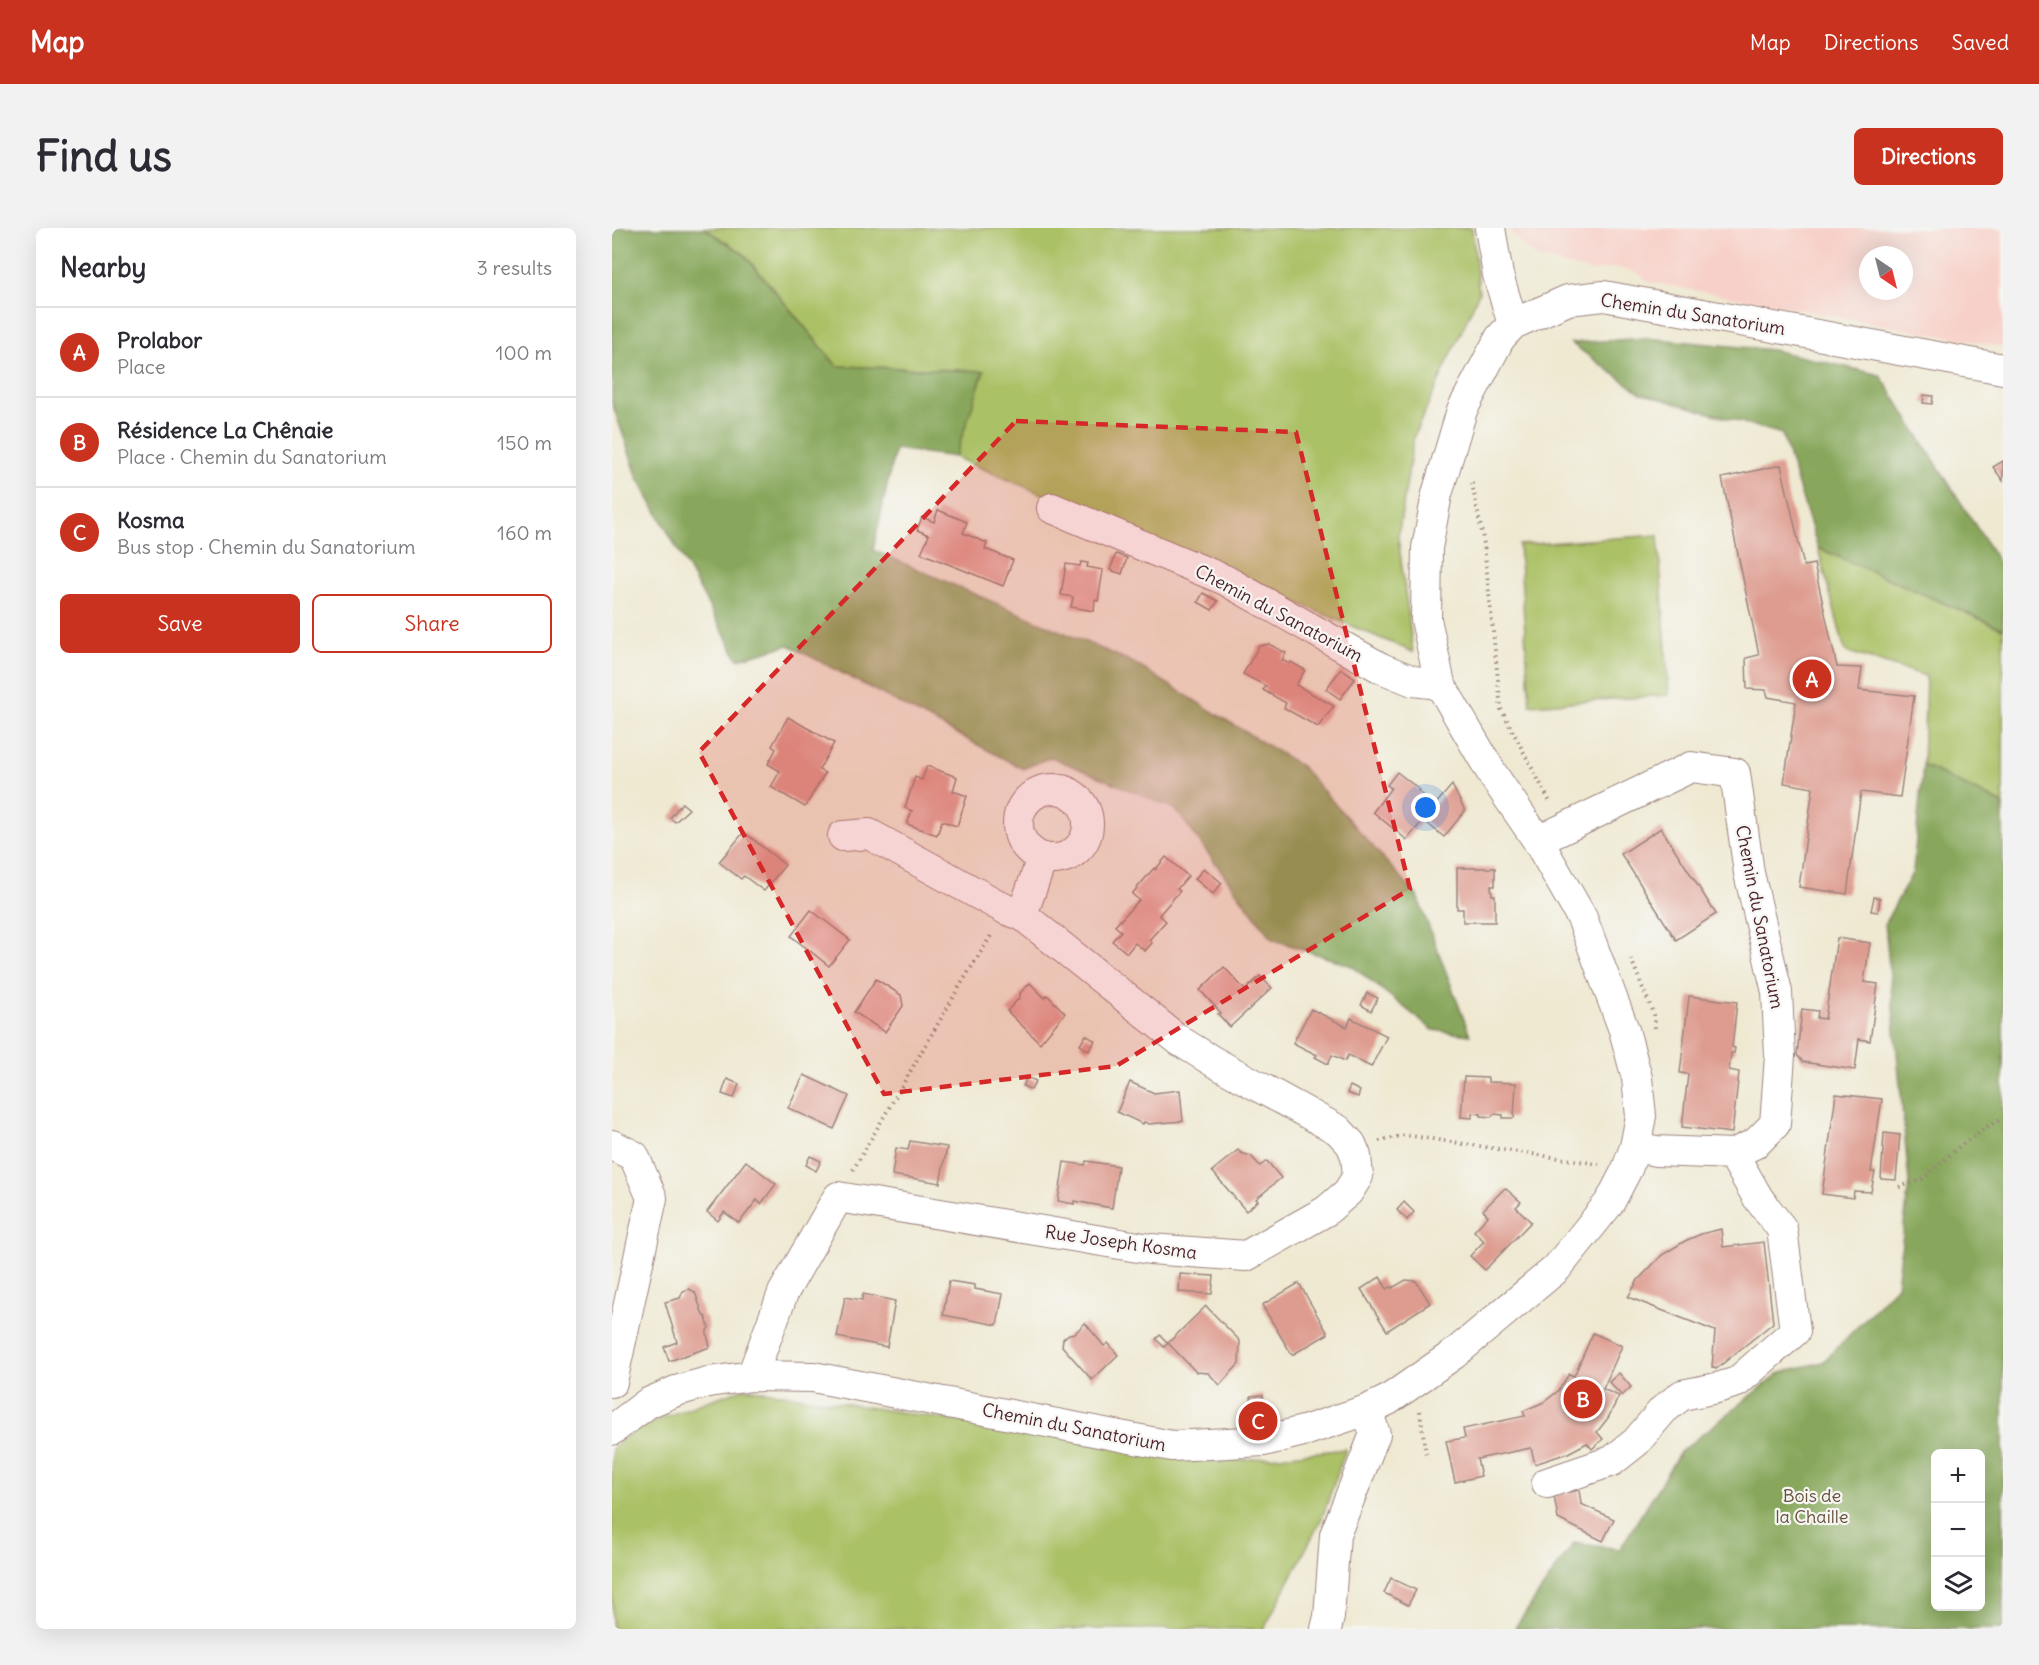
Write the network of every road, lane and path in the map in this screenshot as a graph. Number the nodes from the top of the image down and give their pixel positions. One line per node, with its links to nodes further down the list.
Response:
1 (1491, 228): 2 (street)
2 (1513, 324): 3 (street, Chemin du Sanatorium); 6 (street, Chemin du Sanatorium)
3 (2003, 369)
4 (1472, 483): 7 (path)
5 (1052, 508): 6 (street, Chemin du Sanatorium)
6 (1440, 684): 7 (street, Chemin du Sanatorium)
7 (1551, 835): 17 (street, Chemin du Sanatorium); 18 (street, Chemin du Sanatorium)
8 (843, 836): 10 (street)
9 (1042, 859): 10 (street)
10 (1022, 915): 16 (street)
11 (994, 932): 20 (path)
12 (1629, 955): 13 (path)
13 (1655, 1038)
14 (2003, 1119): 19 (path)
15 (612, 1145): 22 (street)
16 (1353, 1148): 18 (path); 20 (street, Rue Joseph Kosma)
17 (1733, 1154): 18 (street); 30 (street)
18 (1631, 1158): 26 (street, Chemin du Sanatorium)
19 (1899, 1186)
20 (838, 1197): 21 (street)
21 (752, 1376): 26 (street, Chemin du Sanatorium); 28 (street, Chemin du Sanatorium)
22 (612, 1382)
23 (612, 1389): 28 (street, Chemin du Sanatorium)
24 (1428, 1404): 25 (path)
25 (1419, 1409): 27 (path); 29 (path)
26 (1367, 1410): 31 (street)
27 (1412, 1413)
28 (618, 1425)
29 (1426, 1454)
30 (1547, 1483)
31 (1326, 1629)

